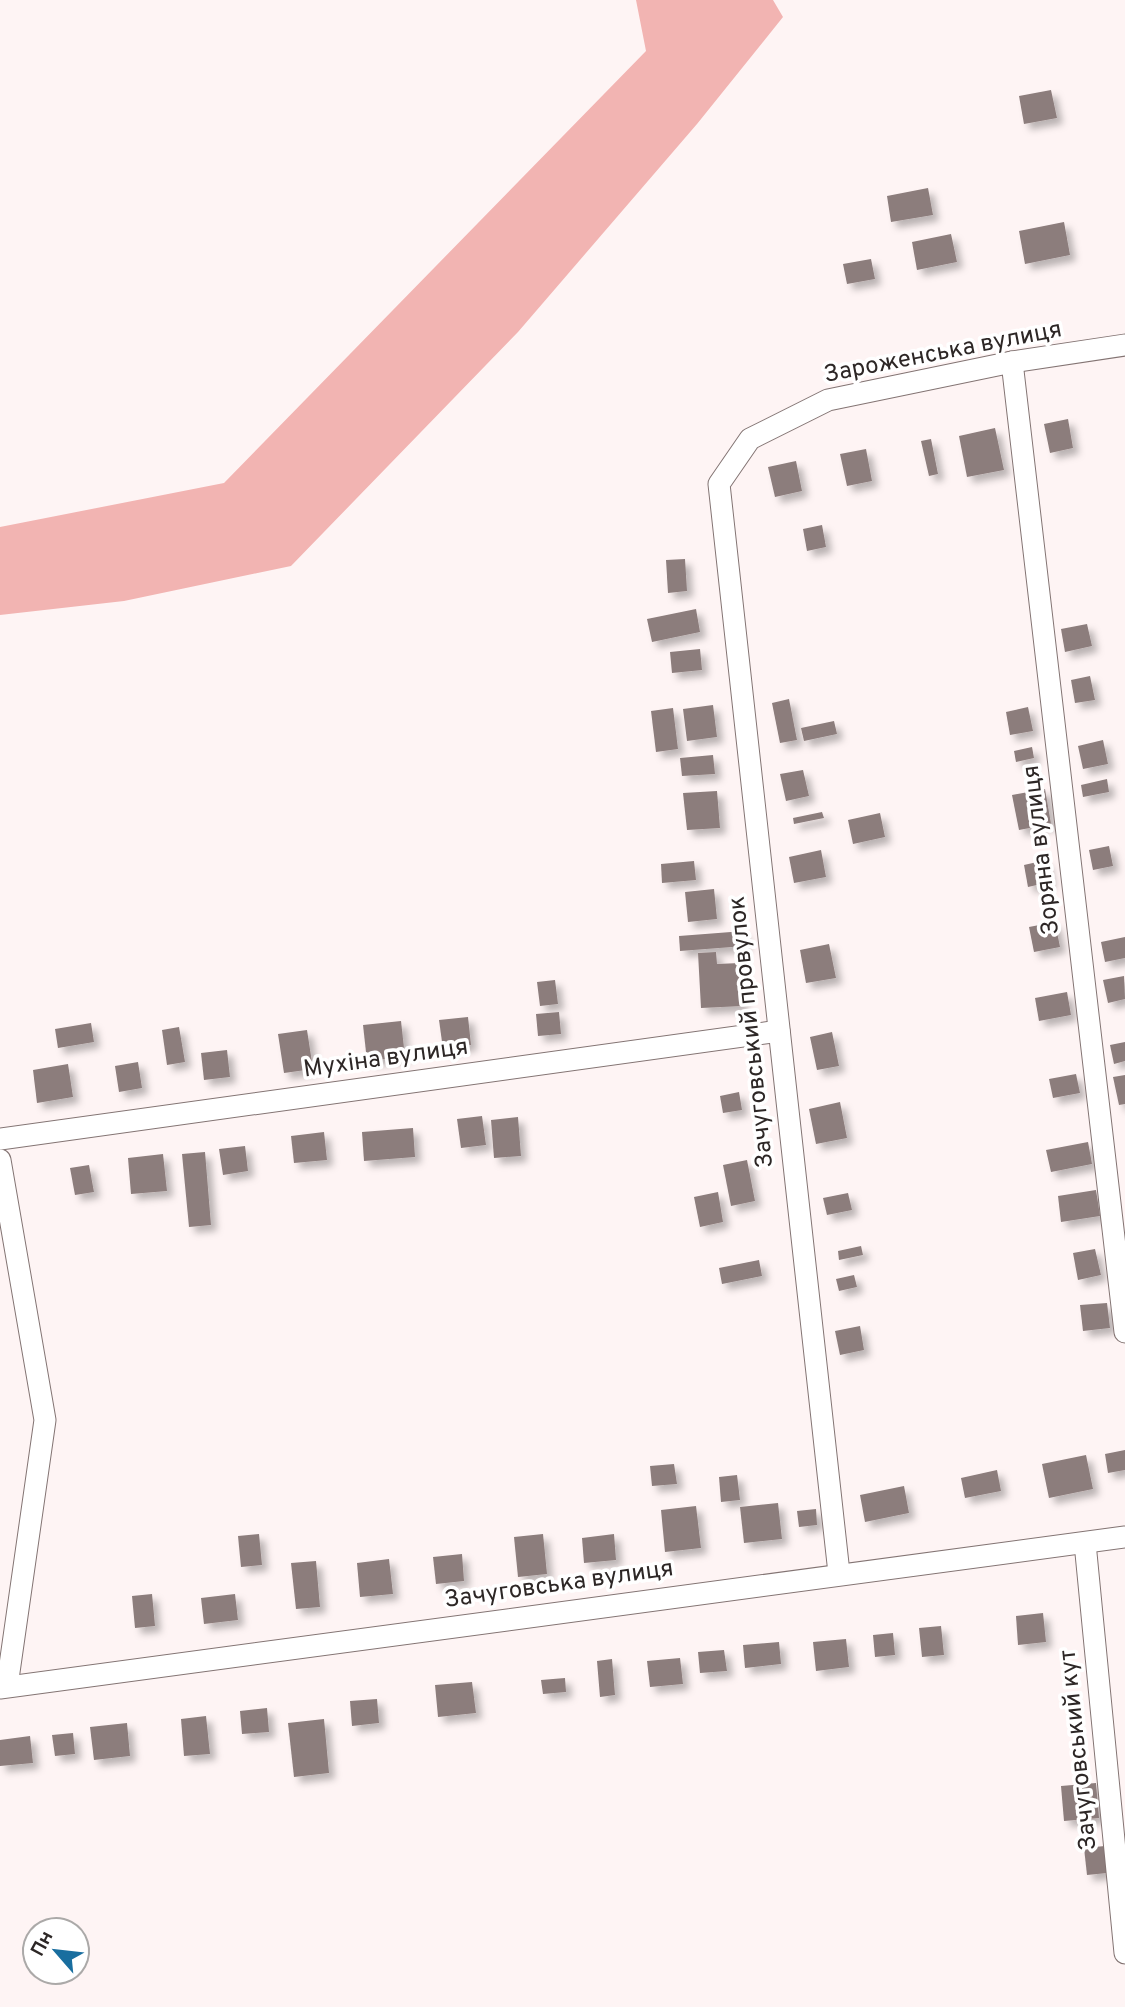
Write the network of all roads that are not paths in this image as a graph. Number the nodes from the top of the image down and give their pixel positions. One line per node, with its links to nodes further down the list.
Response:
1 (1125, 345): 2 (street, Зароженська вулиця)
2 (1012, 362): 3 (street, Зароженська вулиця); 7 (street, Зоряна вулиця)
3 (719, 484): 4 (street, Зачуговський провулок)
4 (779, 1031): 5 (street, Мухіна вулиця); 10 (street, Зачуговський провулок)
5 (0, 1139)
6 (0, 1160): 11 (street)
7 (1125, 1332)
8 (1125, 1537): 9 (street, Зачуговська вулиця)
9 (1085, 1543): 10 (street, Зачуговська вулиця); 12 (street, Зачуговський кут)
10 (839, 1573): 11 (street, Зачуговська вулиця)
11 (4, 1687)
12 (1125, 1953)

